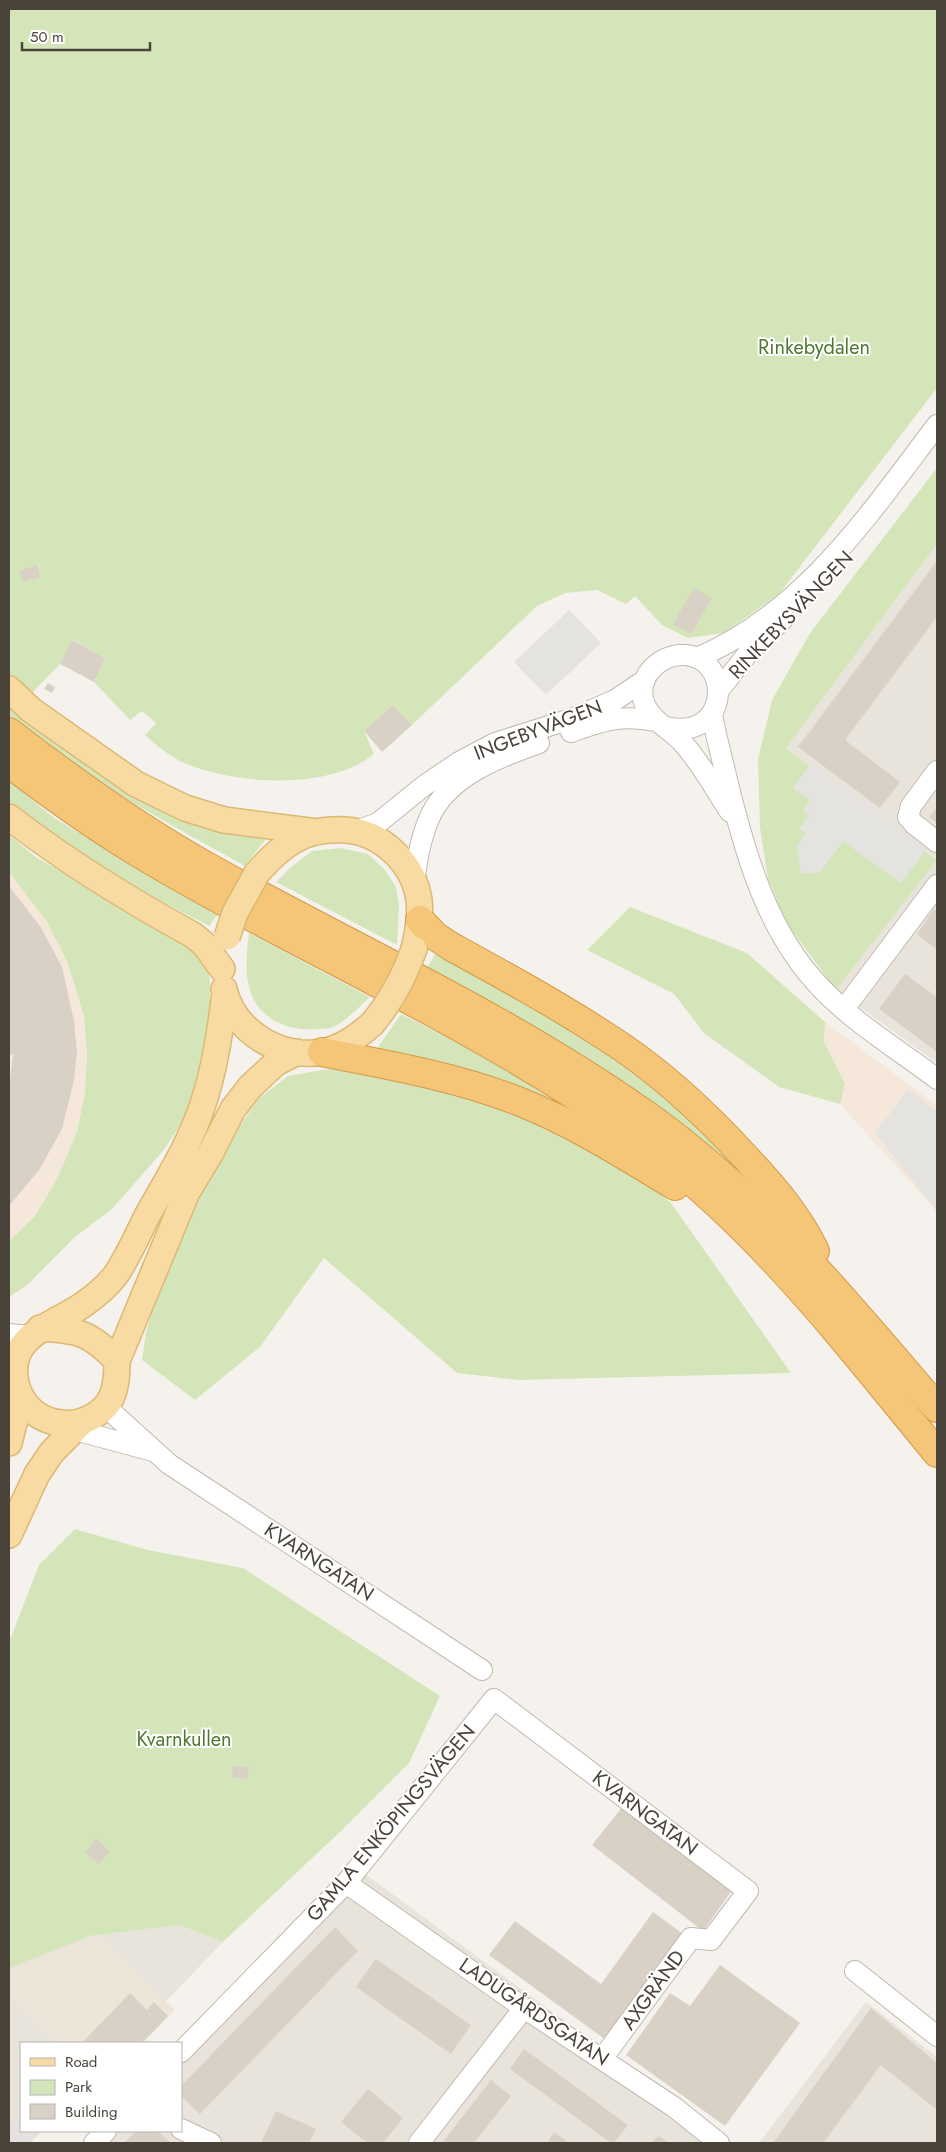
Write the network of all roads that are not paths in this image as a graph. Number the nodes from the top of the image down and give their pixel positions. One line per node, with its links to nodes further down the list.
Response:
1 (937, 425): 3 (street, RINKEBYSVÄNGEN)
2 (937, 444): 6 (street, RINKEBYSVÄNGEN)
3 (697, 658): 4 (street, RINKEBYSVÄNGEN); 6 (street, RINKEBYSVÄNGEN)
4 (646, 680): 8 (street, RINKEBYSVÄNGEN); 14 (street, INGEBYVÄGEN)
5 (9, 690): 15 (main road)
6 (719, 690): 7 (street, RINKEBYSVÄNGEN)
7 (712, 714): 8 (street); 13 (street, RINKEBYSVÄNGEN)
8 (661, 724): 13 (street, RINKEBYSVÄNGEN); 17 (street, INGEBYVÄGEN)
9 (9, 732): 26 (highway)
10 (9, 763): 25 (highway)
11 (937, 772): 16 (street)
12 (9, 818): 20 (main road)
13 (738, 824): 22 (street, RINKEBYSVÄNGEN)
14 (356, 831): 15 (main road); 17 (main road)
15 (317, 832): 20 (main road, bridge)
16 (937, 842)
17 (414, 882): 19 (main road)
18 (937, 885): 22 (street)
19 (420, 920): 23 (main road, bridge); 26 (highway)
20 (222, 969): 21 (main road)
21 (225, 993): 23 (main road); 27 (main road)
22 (844, 1009): 24 (street, RINKEBYSVÄNGEN)
23 (310, 1052): 25 (highway); 28 (main road)
24 (937, 1079)
25 (740, 1226): 35 (highway)
26 (830, 1284): 31 (highway)
27 (26, 1333): 28 (main road); 29 (main road)
28 (117, 1361): 30 (main road)
29 (17, 1396): 32 (main road); 33 (main road)
30 (106, 1406): 32 (main road); 34 (street, KVARNGATAN)
31 (937, 1408)
32 (79, 1425): 34 (street); 36 (main road)
33 (9, 1443)
34 (157, 1453): 37 (street, KVARNGATAN)
35 (937, 1453)
36 (9, 1535)
37 (482, 1670)
38 (494, 1699): 39 (street, GAMLA ENKÖPINGSVÄGEN); 40 (street, KVARNGATAN)
39 (346, 1883): 42 (street, LADUGÅRDSGATAN); 44 (street, GAMLA ENKÖPINGSVÄGEN)
40 (748, 1891): 45 (street, AXGRÄND)
41 (854, 1972): 43 (street)
42 (524, 2008): 45 (street, LADUGÅRDSGATAN); 50 (street)
43 (937, 2036)
44 (182, 2051)
45 (602, 2059): 51 (street, LADUGÅRDSGATAN)
46 (182, 2129): 49 (street)
47 (105, 2132): 48 (street)
48 (94, 2143)
49 (211, 2143)
50 (419, 2143)
51 (719, 2143)

